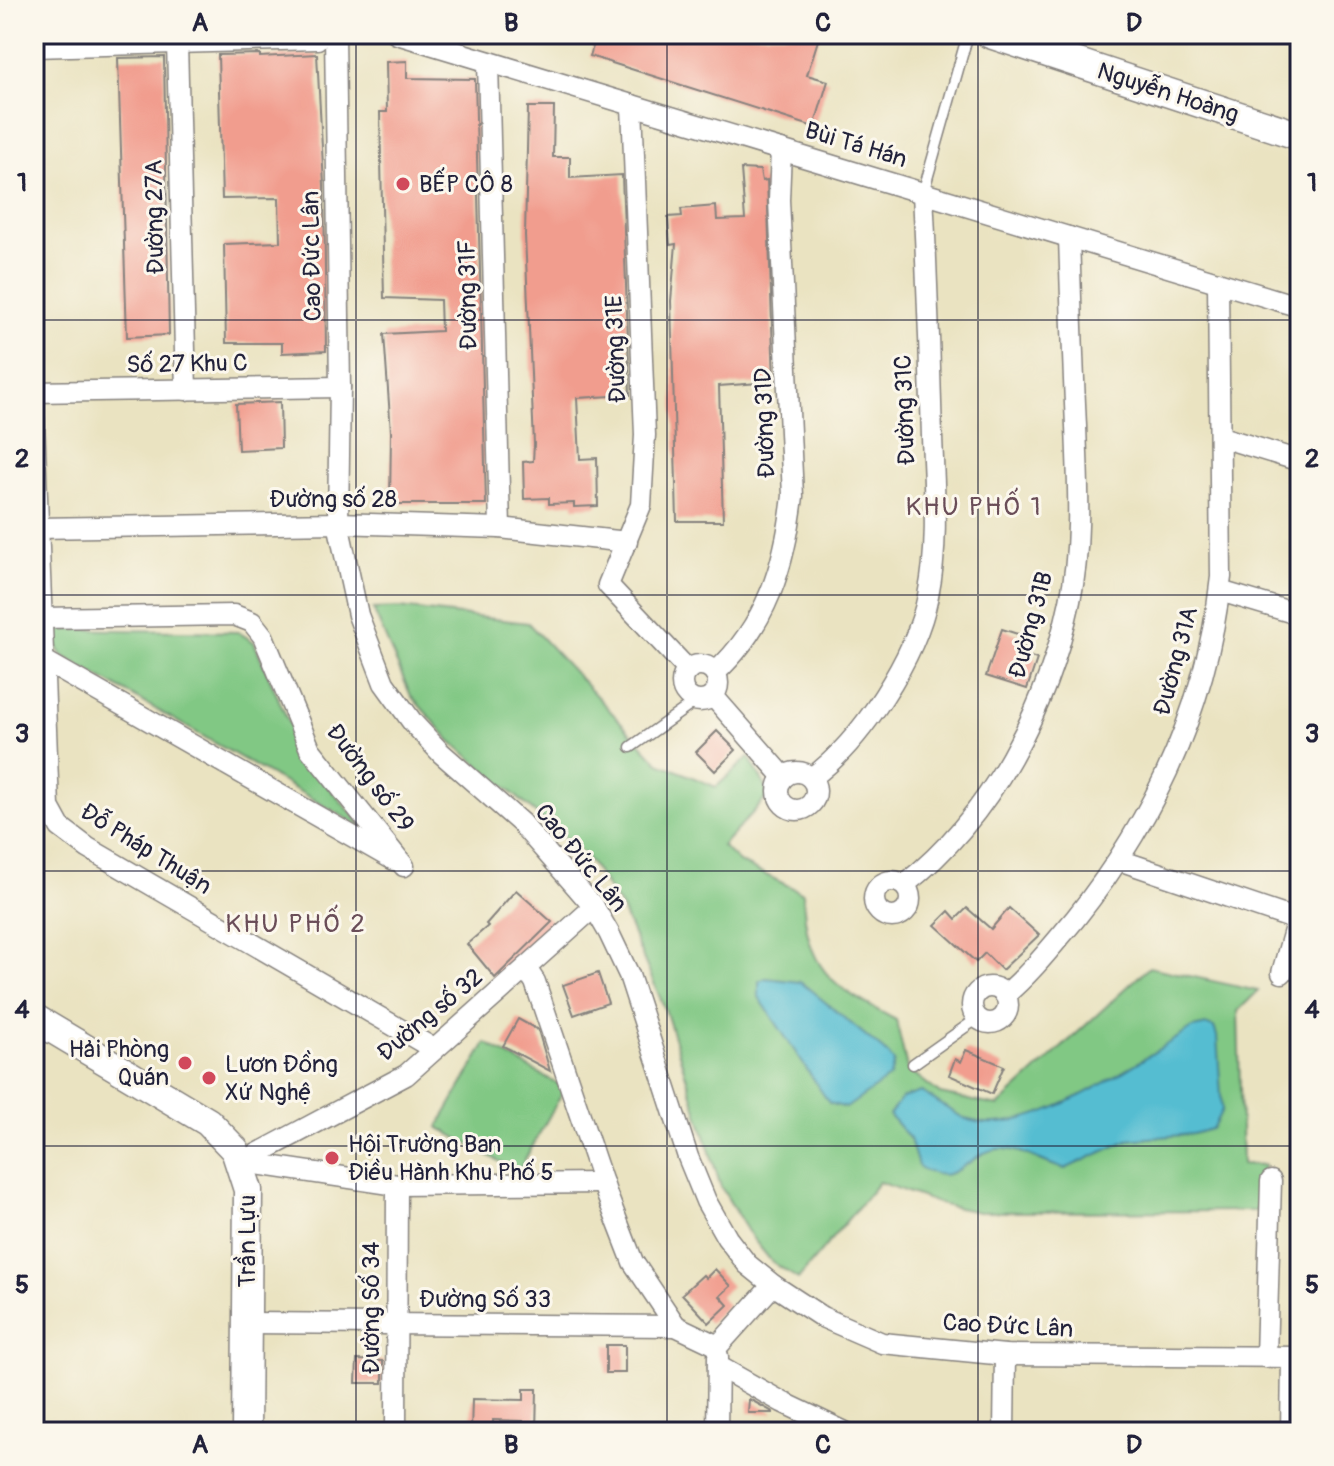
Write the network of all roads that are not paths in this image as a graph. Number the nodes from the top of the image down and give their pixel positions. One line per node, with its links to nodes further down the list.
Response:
1 (320, 34): 6 (street)
2 (335, 34): 16 (street, Cao Đức Lân)
3 (397, 34): 8 (street, Bùi Tá Hán)
4 (968, 34): 12 (lane)
5 (990, 34): 10 (street, Nguyễn Hoàng)
6 (177, 43): 7 (street); 17 (street, Đường 27A)
7 (34, 47)
8 (488, 62): 9 (street, Bùi Tá Hán); 24 (street, Đường 31F)
9 (632, 105): 11 (street, Bùi Tá Hán); 25 (street, Đường 31E)
10 (1300, 136)
11 (781, 150): 12 (street, Bùi Tá Hán); 32 (street, Đường 31D)
12 (923, 193): 13 (street, Bùi Tá Hán); 36 (street, Đường 31C)
13 (1069, 237): 14 (street, Bùi Tá Hán); 38 (street, Đường 31B)
14 (1218, 282): 15 (street, Bùi Tá Hán); 20 (street, Đường 31A)
15 (1300, 307)
16 (340, 387): 17 (street, Số 27 Khu C); 22 (street, Cao Đức Lân)
17 (186, 390): 18 (street, Số 27 Khu C)
18 (34, 392)
19 (34, 419): 23 (street, Đỗ Pháp Thuận)
20 (1221, 437): 21 (street); 27 (street, Đường 31A)
21 (1300, 461)
22 (338, 523): 23 (street, Đường số 28); 24 (street, Đường số 28); 39 (street, Cao Đức Lân)
23 (38, 528): 26 (street, Đỗ Pháp Thuận)
24 (500, 528): 25 (street, Đường số 28)
25 (627, 542): 31 (street, Đường 31E)
26 (37, 581): 29 (street, Đỗ Pháp Thuận)
27 (1220, 591): 28 (street); 37 (street, Đường 31A)
28 (1300, 615)
29 (41, 618): 30 (street, Đỗ Pháp Thuận); 30 (street, Đường số 29)
30 (43, 660): 45 (street, Đỗ Pháp Thuận)
31 (688, 670): 32 (street); 33 (street)
32 (715, 673): 33 (street)
33 (704, 699): 34 (lane); 35 (street)
34 (631, 747)
35 (784, 777): 36 (street); 36 (street)
36 (811, 778)
37 (1119, 860): 40 (street); 44 (street, Đường 31A)
38 (904, 885)
39 (594, 907): 41 (street, Đường số 32); 51 (street, Cao Đức Lân)
40 (1298, 915): 42 (street)
41 (526, 968): 45 (street, Đường số 32); 49 (street)
42 (1282, 973)
43 (34, 1018): 47 (street, Trần Lựu)
44 (978, 1018): 46 (lane)
45 (434, 1049): 47 (street, Đường số 32)
46 (913, 1064)
47 (242, 1162): 50 (street); 52 (street, Trần Lựu)
48 (1271, 1181): 57 (street)
49 (603, 1183): 50 (street); 54 (street)
50 (397, 1185): 53 (street, Đường Số 34)
51 (773, 1285): 55 (street, Cao Đức Lân); 56 (street)
52 (247, 1323): 53 (street, Đường Số 33); 59 (street, Trần Lựu)
53 (397, 1325): 54 (street, Đường Số 33); 60 (street, Đường Số 34)
54 (676, 1326): 56 (street, Đường Số 33)
55 (1005, 1355): 57 (street, Cao Đức Lân); 63 (street)
56 (718, 1356): 61 (street); 62 (street, Đường Số 33)
57 (1266, 1357): 58 (street, Cao Đức Lân)
58 (1296, 1357): 64 (street)
59 (246, 1432)
60 (396, 1432)
61 (717, 1432)
62 (845, 1432)
63 (1004, 1432)
64 (1291, 1432)

